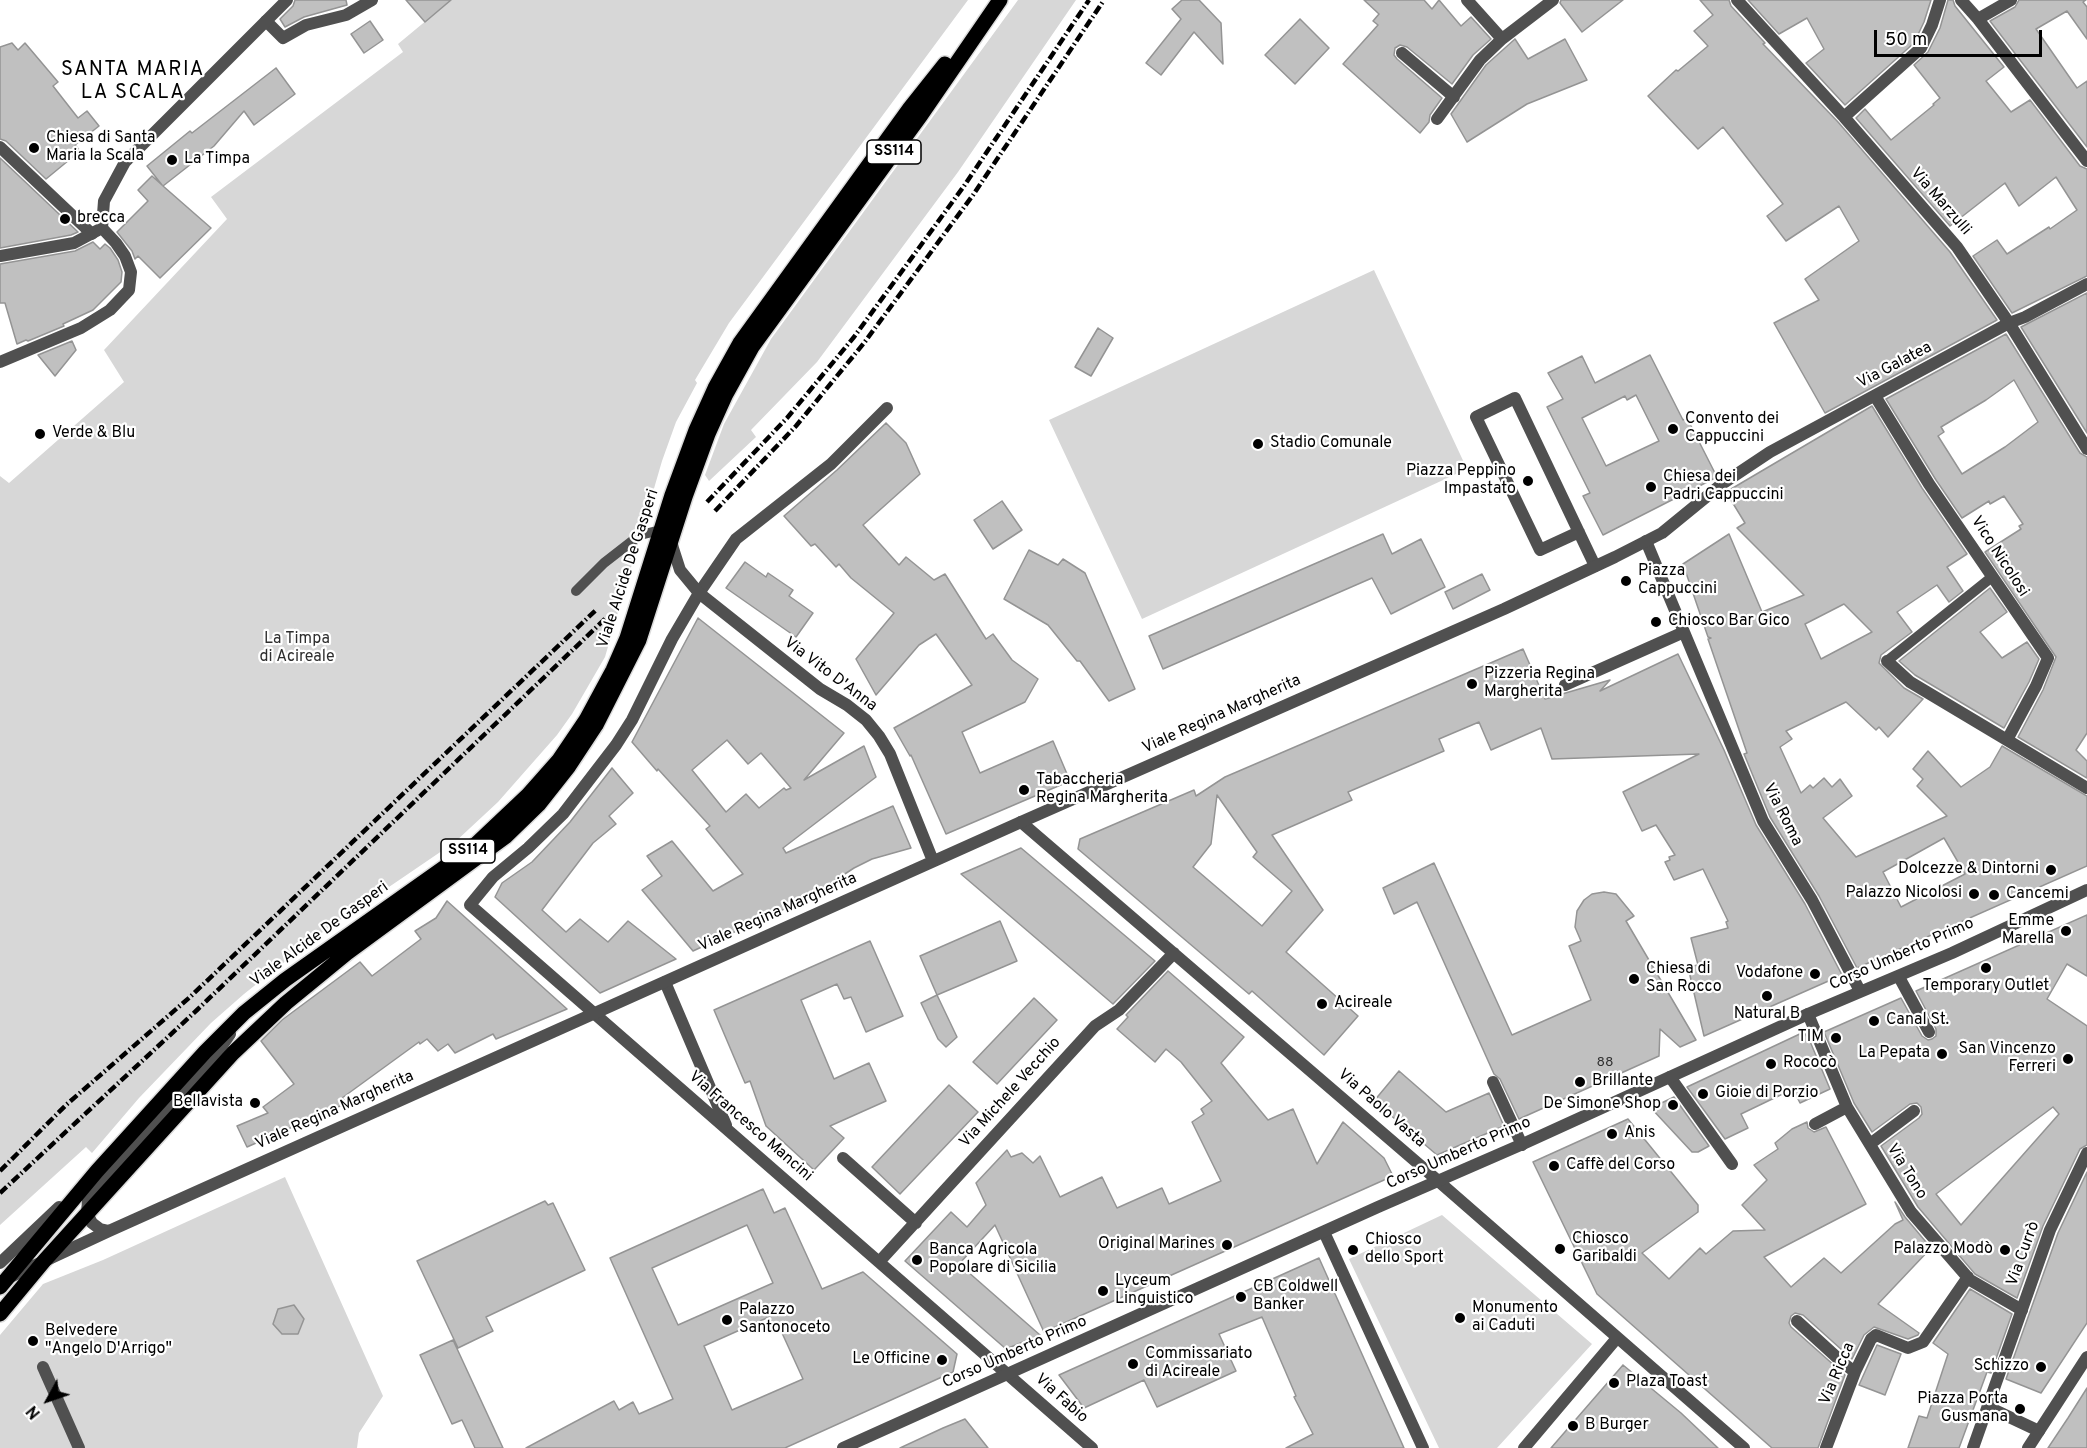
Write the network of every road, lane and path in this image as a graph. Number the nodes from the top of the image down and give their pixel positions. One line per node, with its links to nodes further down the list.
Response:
1 (287, 0): 10 (street)
2 (372, 0): 10 (street)
3 (997, 0): 22 (main road, Viale Alcide De Gasperi / SS114)
4 (1467, 0): 12 (street)
5 (1553, 0): 12 (street)
6 (1737, 0): 15 (street, Via Marzulli)
7 (1940, 0): 15 (street)
8 (1961, 0): 11 (street)
9 (2011, 0): 11 (street)
10 (270, 18): 19 (street)
11 (1978, 19): 18 (street)
12 (1502, 39): 14 (street)
13 (1402, 53): 14 (street)
14 (1454, 97): 16 (street)
15 (1844, 117): 23 (street, Via Marzulli)
16 (1437, 119)
17 (0, 147): 19 (street)
18 (2087, 161)
19 (97, 231): 20 (street); 24 (street)
20 (0, 256)
21 (2087, 284): 23 (street, Via Galatea)
22 (776, 304): 28 (main road, Viale Alcide De Gasperi / SS114); 31 (main road, Viale Alcide De Gasperi / SS114)
23 (2009, 323): 25 (street, Via Galatea); 27 (street, Via Marzulli)
24 (0, 362)
25 (1875, 396): 30 (street, Via Galatea); 33 (street, Vico Nicolosi)
26 (887, 408): 35 (street)
27 (2087, 449)
28 (661, 530): 34 (lane); 48 (main road, Viale Alcide De Gasperi / SS114)
29 (1579, 532): 29 (street); 32 (street)
30 (1646, 541): 32 (street, Viale Regina Margherita); 36 (street, Via Roma)
31 (671, 542): 35 (street, Via Vito D'Anna); 65 (main road, Viale Alcide De Gasperi / SS114)
32 (1595, 566): 41 (street, Viale Regina Margherita)
33 (1992, 577): 37 (lane); 39 (street, Vico Nicolosi)
34 (576, 591)
35 (699, 593): 42 (street, Via Vito D'Anna); 49 (street, Via Francesco Mancini)
36 (1684, 632): 38 (street); 47 (street, Via Roma)
37 (1887, 661): 39 (street)
38 (1565, 685)
39 (2007, 740): 40 (street)
40 (2087, 788)
41 (1021, 822): 42 (street, Viale Regina Margherita); 44 (street, Via Paolo Vasta)
42 (933, 861): 46 (street, Viale Regina Margherita)
43 (2087, 890): 45 (street, Corso Umberto Primo)
44 (1174, 953): 64 (street, Via Paolo Vasta); 66 (street, Via Michele Vecchio)
45 (1899, 976): 47 (street, Corso Umberto Primo); 51 (street)
46 (665, 982): 49 (street, Viale Regina Margherita); 57 (street)
47 (1860, 991): 50 (street, Corso Umberto Primo)
48 (244, 1013): 63 (main road, Viale Alcide De Gasperi / SS114); 65 (street)
49 (594, 1013): 57 (street, Via Francesco Mancini); 67 (street, Viale Regina Margherita)
50 (1808, 1014): 52 (street, Corso Umberto Primo); 54 (street, Via Tono)
51 (1929, 1032)
52 (1670, 1077): 59 (street, Corso Umberto Primo); 62 (street)
53 (1493, 1082): 59 (street)
54 (1847, 1107): 56 (street); 58 (street, Via Tono)
55 (1914, 1111): 58 (street)
56 (1815, 1124)
57 (728, 1130): 70 (street, Via Francesco Mancini)
58 (1870, 1144): 72 (street, Via Tono)
59 (1522, 1145): 64 (street, Corso Umberto Primo)
60 (2087, 1153): 74 (street, Via Currò)
61 (843, 1158): 66 (street)
62 (1732, 1164)
63 (97, 1171): 71 (street); 73 (main road, Viale Alcide De Gasperi / SS114)
64 (1439, 1181): 68 (street, Corso Umberto Primo); 77 (street, Via Paolo Vasta)
65 (87, 1214): 67 (street); 69 (main road, Viale Alcide De Gasperi / SS114)
66 (916, 1223): 70 (street, Via Michele Vecchio)
67 (109, 1231): 69 (street, Viale Regina Margherita)
68 (1324, 1232): 81 (street, Corso Umberto Primo); 87 (street)
69 (44, 1261): 73 (street, Viale Regina Margherita); 75 (main road, SS114)
70 (879, 1262): 81 (street, Via Francesco Mancini)
71 (0, 1263)
72 (1968, 1277): 74 (street, Via Tono); 80 (street, Via Ricca)
73 (3, 1282)
74 (2022, 1310): 82 (street, Via Currò)
75 (0, 1314)
76 (1797, 1321): 80 (street)
77 (1617, 1338): 88 (street); 89 (street, Via Paolo Vasta)
78 (2087, 1358): 83 (street)
79 (43, 1367): 84 (street)
80 (1855, 1372): 90 (street, Via Ricca)
81 (1008, 1374): 85 (street, Corso Umberto Primo); 86 (street, Via Fabio)
82 (1988, 1407): 83 (street); 91 (street, Via Currò)
83 (2039, 1431): 92 (street)
84 (80, 1448)
85 (843, 1448)
86 (1092, 1448)
87 (1422, 1448)
88 (1524, 1448)
89 (1744, 1448)
90 (1826, 1448)
91 (1973, 1448)
92 (2028, 1448)

